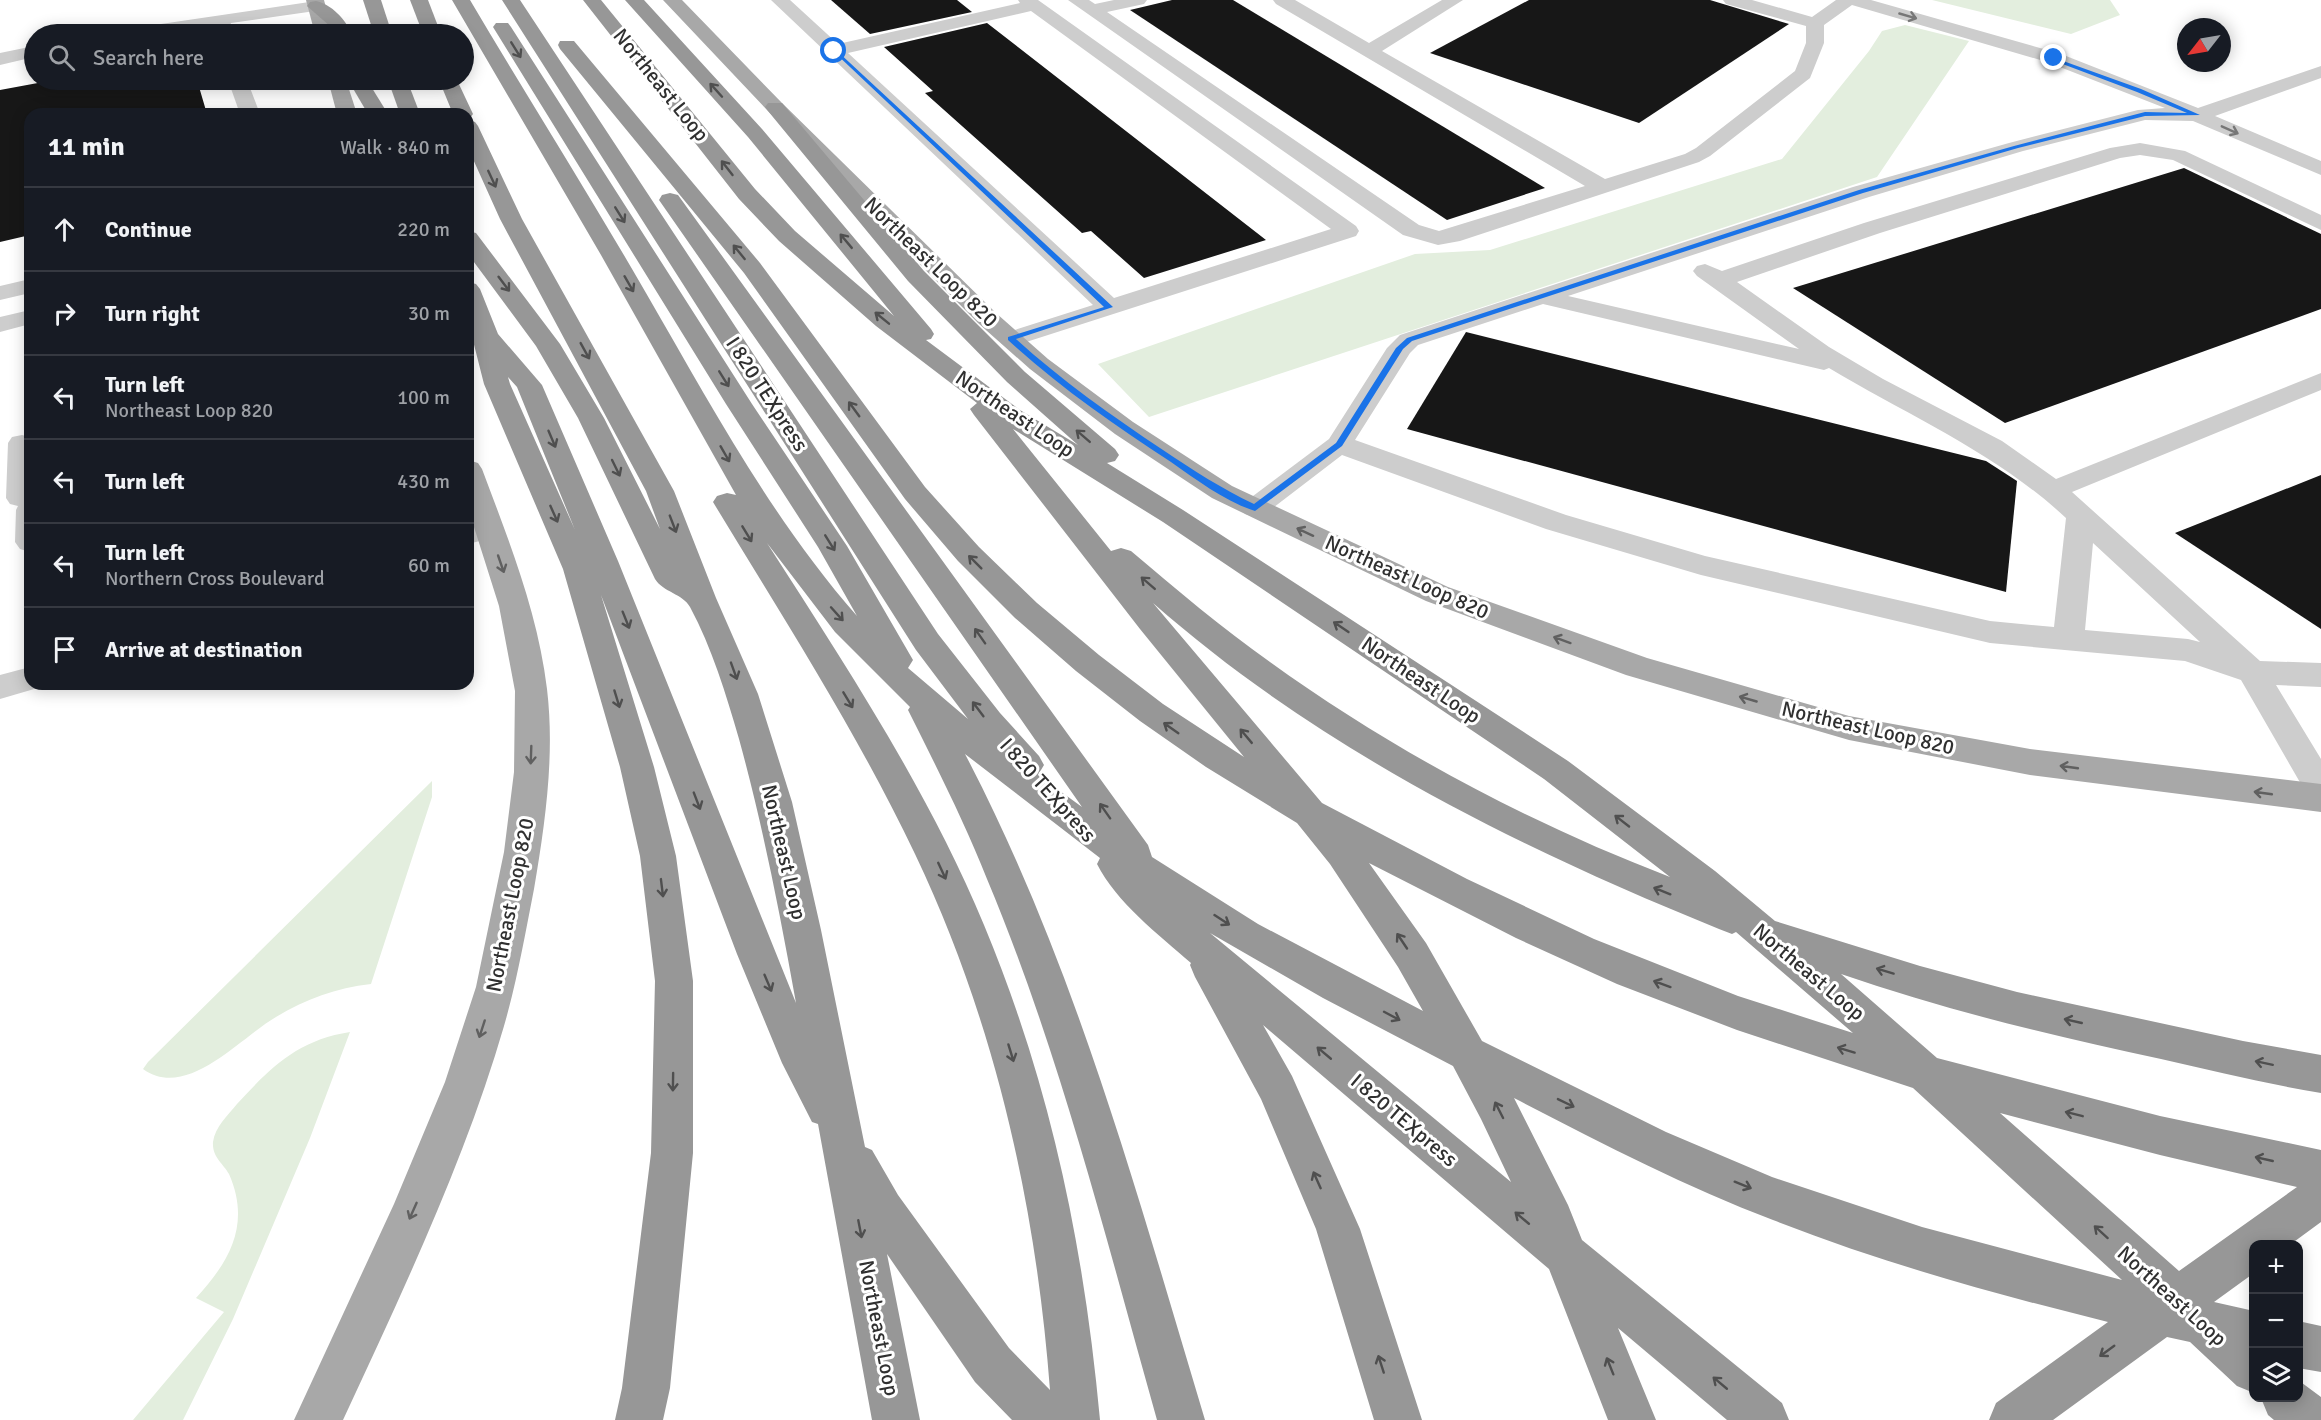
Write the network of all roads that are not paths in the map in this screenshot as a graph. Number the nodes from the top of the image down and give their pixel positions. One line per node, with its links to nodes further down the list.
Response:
1 (372, 0): 23 (highway)
2 (419, 0): 24 (highway)
3 (461, 0): 48 (highway)
4 (485, 0): 98 (highway, I 820 TEXpress, one-way to 98)
5 (511, 0): 101 (highway, I 820 TEXpress, one-way to 5)
6 (592, 0): 72 (highway, Northeast Loop, one-way to 6)
7 (634, 0): 67 (highway, one-way to 7)
8 (672, 0): 36 (main road, Northeast Loop 820)
9 (780, 0): 25 (street)
10 (1138, 0): 18 (street)
11 (1454, 0): 26 (street)
12 (1732, 0): 19 (street)
13 (1850, 0): 19 (street); 42 (street, one-way to 42)
14 (1907, 0): 35 (street)
15 (1286, 1): 26 (street)
16 (316, 3): 20 (street); 21 (main road); 22 (highway)
17 (1030, 3): 25 (street); 58 (street)
18 (1085, 5): 47 (street)
19 (1815, 23): 47 (street)
20 (234, 24)
21 (321, 24)
22 (338, 24)
23 (380, 24)
24 (428, 24)
25 (834, 51): 58 (street)
26 (1369, 51): 47 (street)
27 (24, 54): 28 (street)
28 (0, 59)
29 (2320, 74): 35 (street)
30 (242, 90): 37 (street)
31 (340, 90): 38 (main road)
32 (364, 90): 39 (highway)
33 (401, 90): 40 (highway)
34 (452, 90): 41 (highway)
35 (2222, 106): 42 (street); 43 (street)
36 (775, 107): 62 (main road, Northeast Loop 820); 72 (highway, one-way to 36)
37 (248, 108)
38 (345, 108)
39 (374, 108)
40 (408, 108)
41 (460, 108)
42 (2197, 115): 45 (street, one-way to 45); 46 (street)
43 (2254, 120)
44 (474, 139): 75 (highway, Northeast Loop, one-way to 75)
45 (2321, 170)
46 (1898, 181): 49 (street); 52 (street)
47 (1604, 188)
48 (577, 198): 88 (highway, one-way to 88); 97 (highway, one-way to 97)
49 (1946, 206): 50 (street); 53 (street)
50 (2321, 223)
51 (474, 246): 75 (highway, one-way to 75)
52 (1677, 253): 53 (street); 56 (street)
53 (1719, 280): 63 (street)
54 (24, 287): 55 (street)
55 (0, 293)
56 (1539, 296): 63 (street); 66 (street)
57 (474, 304): 61 (highway)
58 (1109, 307): 62 (street)
59 (24, 319): 60 (street)
60 (0, 325)
61 (486, 336): 94 (highway, one-way to 94); 96 (highway, one-way to 96)
62 (1011, 339): 71 (main road, Northeast Loop 820)
63 (1846, 367): 68 (street)
64 (2321, 381): 68 (street)
65 (17, 443): 69 (street)
66 (1339, 444): 71 (street); 76 (street)
67 (1029, 465): 83 (highway, one-way to 67); 100 (highway, one-way to 67)
68 (2053, 490): 73 (street)
69 (24, 496)
70 (474, 507): 74 (main road, Northeast Loop 820)
71 (1255, 508): 82 (main road, Northeast Loop 820, one-way to 71)
72 (1173, 516): 91 (highway, Northeast Loop, one-way to 72)
73 (2081, 516): 76 (street); 77 (street)
74 (478, 532): 93 (main road, Northeast Loop 820, one-way to 93)
75 (701, 598): 95 (highway, Northeast Loop, one-way to 95)
76 (2068, 639): 77 (street)
77 (2252, 672): 78 (street); 81 (street)
78 (2321, 675)
79 (24, 681): 80 (street)
80 (0, 687)
81 (2321, 789)
82 (2321, 798)
83 (2321, 1074)
84 (2321, 1171): 99 (highway)
85 (2321, 1196): 86 (highway)
86 (2260, 1240)
87 (2249, 1248): 102 (highway, one-way to 102)
88 (2249, 1333)
89 (2303, 1345): 90 (highway)
90 (2321, 1349)
91 (2249, 1365)
92 (2290, 1402): 103 (highway)
93 (318, 1420)
94 (639, 1420)
95 (896, 1420)
96 (1045, 1420)
97 (1076, 1420)
98 (1181, 1420)
99 (1398, 1420)
100 (1632, 1420)
101 (1765, 1420)
102 (2013, 1420)
103 (2310, 1420)

